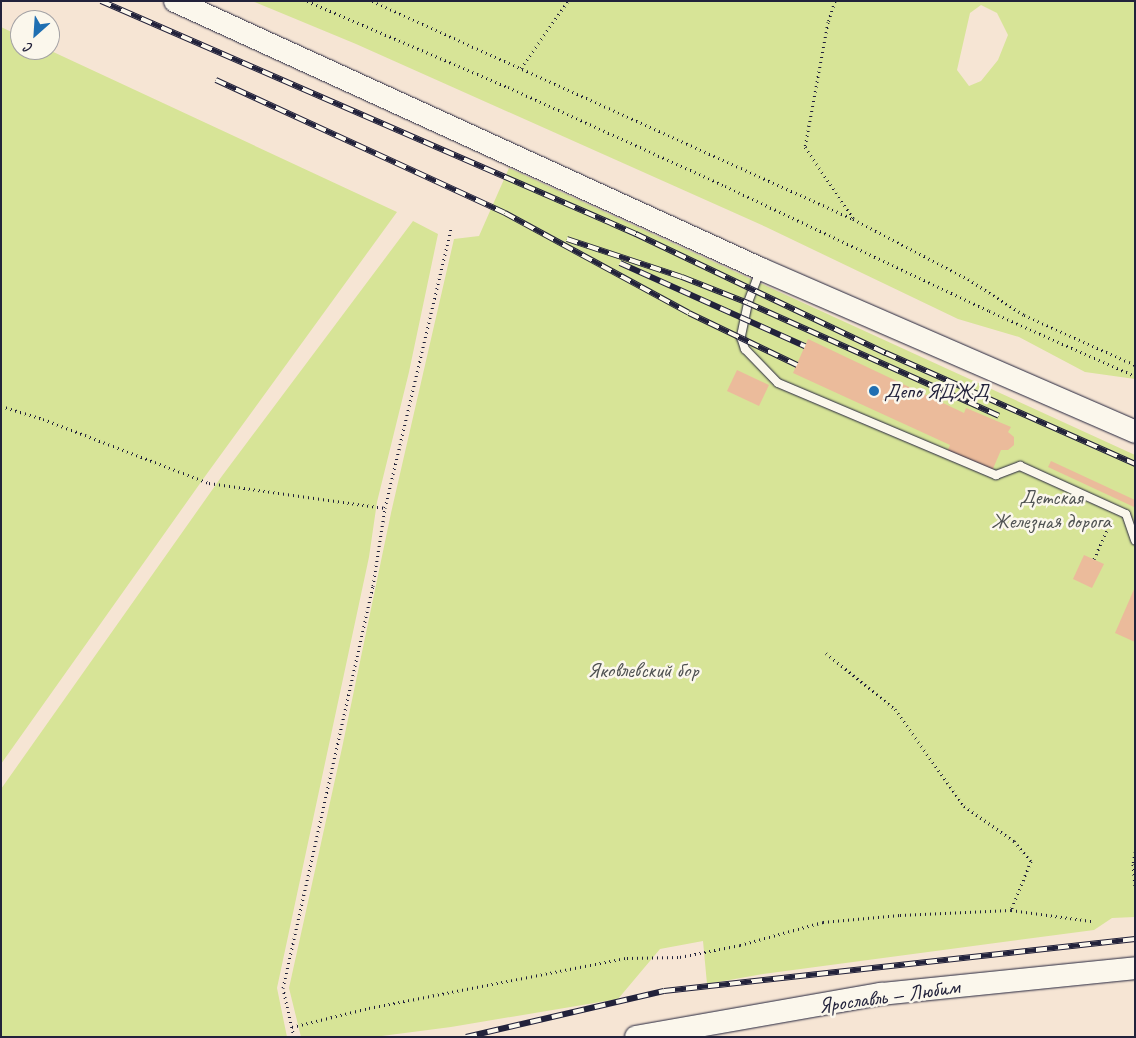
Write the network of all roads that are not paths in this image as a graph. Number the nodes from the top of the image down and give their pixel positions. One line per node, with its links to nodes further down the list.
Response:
1 (175, 1): 2 (street)
2 (761, 269): 3 (street); 4 (lane)
3 (1131, 430)
4 (1135, 540)
5 (1135, 968): 6 (street, Ярославль — Любим)
6 (640, 1036)

